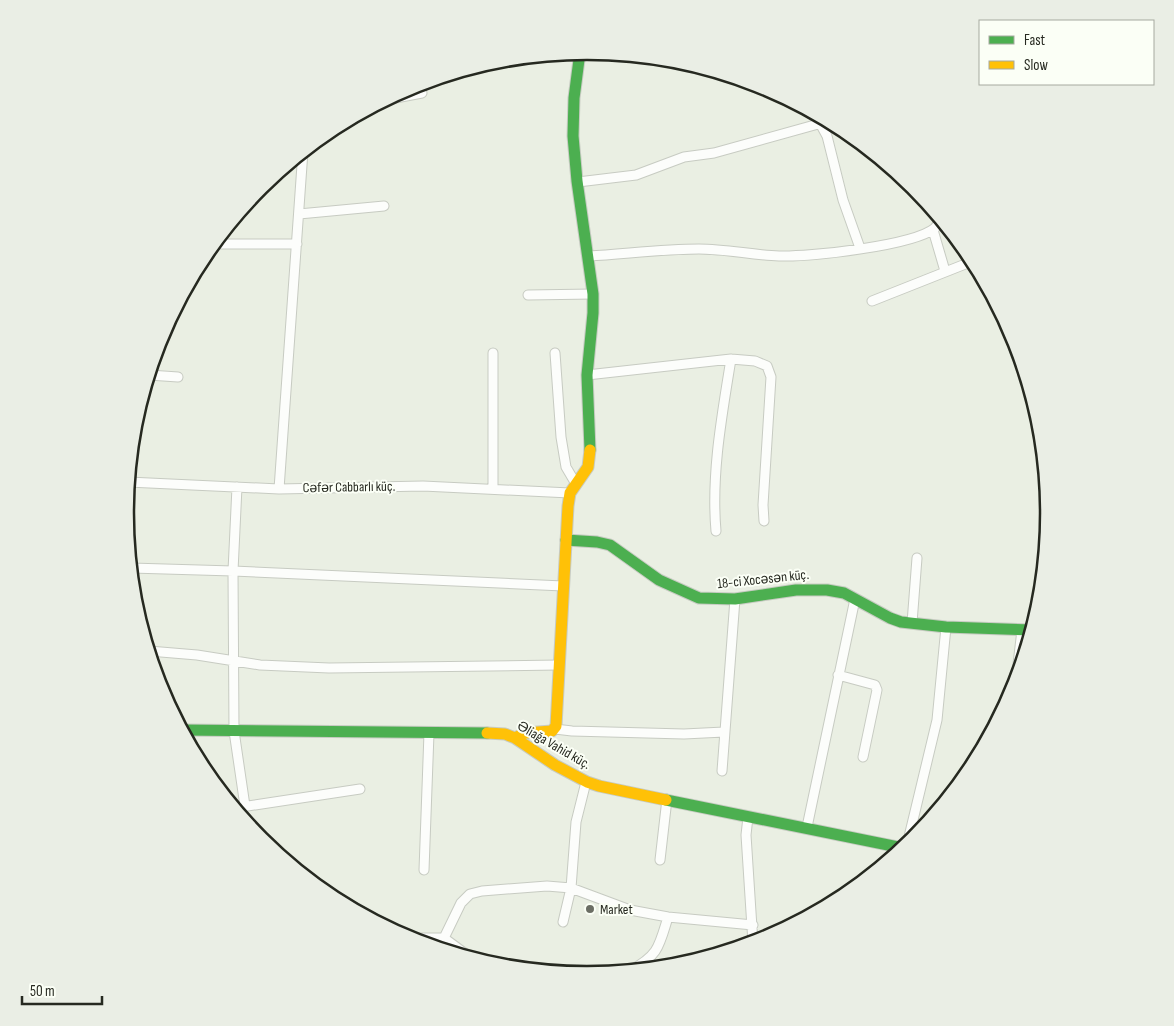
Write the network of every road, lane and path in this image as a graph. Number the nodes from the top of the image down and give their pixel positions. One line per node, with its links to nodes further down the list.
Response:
1 (579, 60): 7 (street)
2 (422, 93): 3 (street)
3 (412, 95)
4 (820, 124): 7 (street)
5 (826, 128): 14 (street)
6 (302, 161): 9 (street)
7 (578, 182): 15 (street)
8 (384, 206): 9 (street)
9 (299, 214): 13 (street)
10 (937, 225): 11 (street)
11 (933, 230): 14 (street); 17 (street)
12 (223, 244): 13 (street)
13 (297, 244): 30 (street)
14 (860, 248): 15 (street)
15 (589, 256): 18 (street)
16 (966, 264): 17 (street)
17 (945, 272): 20 (street)
18 (593, 294): 19 (street); 24 (street)
19 (528, 295)
20 (872, 300)
21 (493, 353): 31 (street)
22 (555, 354): 29 (street)
23 (731, 359): 24 (street); 32 (street); 33 (street)
24 (587, 375): 29 (street)
25 (155, 376): 26 (street)
26 (178, 378)
27 (135, 482): 28 (street, Cəfər Cabbarlı küç.)
28 (237, 487): 30 (street, Cəfər Cabbarlı küç.); 37 (street)
29 (573, 488): 31 (street, Cəfər Cabbarlı küç.); 34 (street)
30 (279, 489): 31 (street, Cəfər Cabbarlı küç.)
31 (493, 489)
32 (764, 521)
33 (716, 532)
34 (566, 540): 38 (street); 39 (street, 18-ci Xocəsən küç.)
35 (918, 558): 41 (street)
36 (138, 568): 37 (street)
37 (233, 571): 38 (street); 45 (street)
38 (563, 586): 46 (street)
39 (735, 599): 40 (street, 18-ci Xocəsən küç.); 51 (street)
40 (855, 599): 41 (street, 18-ci Xocəsən küç.); 47 (street)
41 (912, 623): 42 (street, 18-ci Xocəsən küç.)
42 (946, 627): 43 (street, 18-ci Xocəsən küç.); 63 (street)
43 (1025, 630)
44 (156, 652): 45 (street)
45 (233, 661): 46 (street); 50 (street)
46 (559, 665): 48 (street)
47 (838, 675): 54 (street); 62 (street)
48 (555, 729): 51 (street); 53 (street)
49 (190, 730): 50 (street, Əliağa Vahid küç.)
50 (234, 731): 52 (street, Əliağa Vahid küç.); 59 (street)
51 (724, 732): 55 (street)
52 (429, 733): 53 (street, Əliağa Vahid küç.); 66 (street)
53 (515, 738): 56 (street, Əliağa Vahid küç.)
54 (863, 757)
55 (722, 770)
56 (586, 782): 58 (street, Əliağa Vahid küç.); 67 (street)
57 (360, 789): 59 (street)
58 (667, 799): 61 (street, Əliağa Vahid küç.); 65 (street)
59 (245, 806): 60 (street)
60 (242, 807)
61 (748, 817): 62 (street, Əliağa Vahid küç.); 70 (street)
62 (807, 827): 64 (street, Əliağa Vahid küç.)
63 (911, 829)
64 (894, 846)
65 (660, 860)
66 (424, 870)
67 (571, 888): 68 (street); 69 (street); 73 (street)
68 (668, 918): 70 (street); 76 (street)
69 (563, 922)
70 (753, 925): 71 (street)
71 (753, 935)
72 (430, 938): 73 (street)
73 (444, 938): 74 (street); 75 (street)
74 (443, 943)
75 (455, 946)
76 (645, 962)

